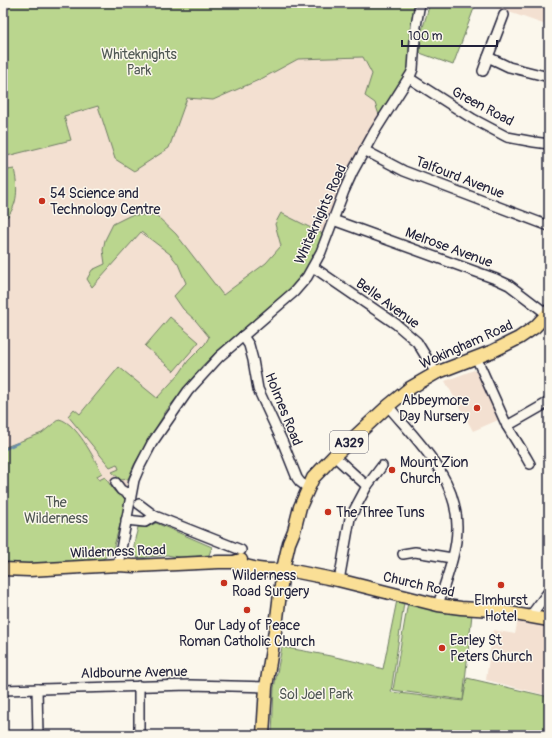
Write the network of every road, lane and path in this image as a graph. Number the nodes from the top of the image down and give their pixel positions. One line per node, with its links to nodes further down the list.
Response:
1 (420, 3): 6 (street, Whiteknights Road)
2 (504, 15): 3 (street)
3 (488, 57): 4 (street); 5 (street)
4 (483, 71)
5 (549, 77)
6 (409, 78): 7 (street, Green Road); 8 (street, Whiteknights Road)
7 (549, 144)
8 (364, 150): 9 (street, Whiteknights Road); 10 (street, Talfourd Avenue)
9 (333, 220): 11 (street, Whiteknights Road); 12 (street, Melrose Avenue)
10 (549, 226)
11 (313, 267): 13 (street, Whiteknights Road); 15 (street, Belle Avenue)
12 (548, 313): 14 (main road, Wokingham Road / A329)
13 (243, 336): 22 (street, Whiteknights Road); 24 (street, Holmes Road)
14 (476, 357): 15 (main road, Wokingham Road / A329); 18 (street)
15 (436, 373): 17 (main road, Wokingham Road / A329)
16 (549, 402): 18 (street)
17 (388, 406): 19 (main road, Wokingham Road / A329); 31 (street)
18 (507, 426): 20 (street)
19 (334, 456): 23 (street); 24 (main road, Wokingham Road / A329)
20 (530, 458)
21 (382, 466): 23 (street)
22 (134, 480): 25 (street, Whiteknights Road); 25 (street)
23 (367, 486): 37 (street)
24 (308, 488): 36 (main road, Wokingham Road / A329)
25 (130, 495): 28 (street, Whiteknights Road)
26 (139, 504): 27 (street)
27 (156, 516): 28 (street); 29 (street)
28 (126, 520): 33 (street, Whiteknights Road)
29 (241, 550)
30 (403, 554): 31 (street)
31 (452, 558): 39 (street)
32 (234, 562): 33 (main road, Wilderness Road); 35 (main road, Wilderness Road); 36 (main road, Wilderness Road)
33 (118, 565): 34 (main road, Wilderness Road)
34 (3, 569)
35 (266, 569): 36 (main road, Wilderness Road); 41 (main road)
36 (287, 569): 37 (main road, Church Road); 41 (main road, Wokingham Road / A329)
37 (338, 580): 39 (main road, Church Road)
38 (549, 591): 40 (street)
39 (438, 605): 40 (main road, Church Road)
40 (531, 616): 42 (main road, Church Road)
41 (277, 618): 44 (main road, Wokingham Road / A329)
42 (549, 620)
43 (139, 686): 44 (street, Aldbourne Avenue); 45 (street, Aldbourne Avenue); 48 (street)
44 (266, 687): 49 (main road, Wokingham Road / A329)
45 (37, 689): 46 (street, Aldbourne Avenue); 47 (street)
46 (3, 690)
47 (38, 735)
48 (139, 735)
49 (263, 735)

